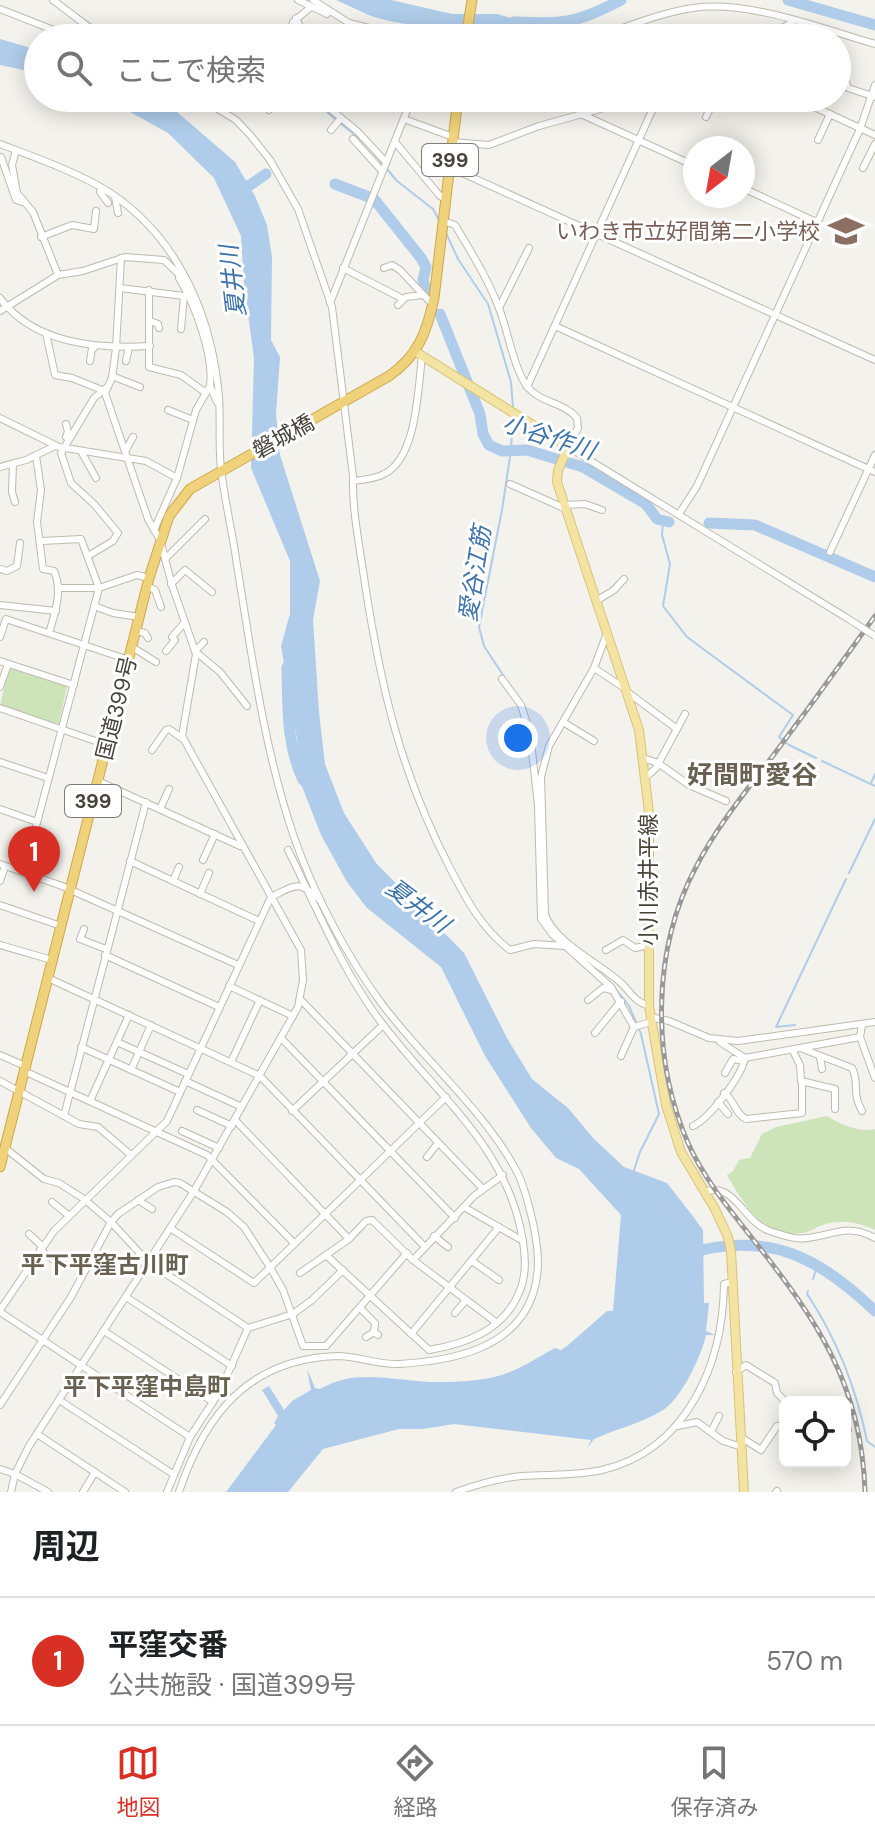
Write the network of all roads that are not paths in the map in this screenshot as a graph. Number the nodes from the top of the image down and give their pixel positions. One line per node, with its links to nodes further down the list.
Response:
1 (53, 0): 11 (street)
2 (298, 0): 4 (street)
3 (472, 0): 16 (highway)
4 (312, 4): 7 (street); 9 (street)
5 (0, 9): 10 (street)
6 (778, 17): 8 (street); 17 (street); 18 (street)
7 (296, 18): 12 (street); 13 (street)
8 (794, 21): 19 (street); 20 (street)
9 (347, 22): 14 (street); 15 (street)
10 (38, 24)
11 (85, 24)
12 (292, 24)
13 (299, 24)
14 (342, 24)
15 (352, 24)
16 (468, 24)
17 (635, 24)
18 (783, 24)
19 (789, 24)
20 (804, 24)
21 (851, 37): 22 (street)
22 (875, 44)
23 (875, 85): 25 (street)
24 (851, 89): 25 (street)
25 (873, 97): 39 (street)
26 (223, 112): 80 (street)
27 (331, 112): 38 (street)
28 (407, 112): 37 (street)
29 (456, 112): 43 (highway, 399)
30 (589, 112): 34 (street)
31 (652, 112): 44 (street)
32 (708, 112): 36 (street)
33 (826, 112): 35 (street)
34 (581, 114): 43 (street); 44 (street)
35 (830, 114): 39 (street); 45 (street)
36 (706, 117)
37 (404, 119): 43 (street); 46 (street)
38 (339, 120): 40 (street); 52 (street)
39 (860, 129): 41 (street); 64 (street)
40 (331, 130)
41 (875, 135)
42 (353, 139): 52 (street)
43 (452, 140): 53 (highway, 399)
44 (640, 140): 51 (street); 65 (street)
45 (818, 140)
46 (395, 142): 52 (street); 58 (street)
47 (0, 144): 49 (street)
48 (875, 144): 54 (street)
49 (16, 150): 55 (street); 59 (street)
50 (1, 157): 59 (street)
51 (683, 160)
52 (384, 165): 71 (street)
53 (449, 167): 58 (highway, 399); 65 (street)
54 (863, 168)
55 (101, 188): 57 (street); 60 (street)
56 (755, 194): 64 (street)
57 (115, 197): 62 (street); 76 (street)
58 (445, 199): 63 (highway, 399)
59 (22, 202): 66 (street)
60 (108, 203)
61 (96, 211): 66 (street)
62 (118, 213)
63 (443, 221): 81 (highway, 399); 82 (street)
64 (816, 222): 84 (street)
65 (597, 234): 84 (street); 86 (street)
66 (41, 237): 74 (street)
67 (529, 248): 82 (street)
68 (121, 258): 70 (street); 74 (street); 75 (street)
69 (407, 265): 73 (street)
70 (174, 268): 76 (street); 100 (street)
71 (343, 268): 78 (street); 80 (street)
72 (384, 268): 73 (street)
73 (404, 274): 78 (street)
74 (58, 275): 83 (street)
75 (120, 288): 77 (street); 92 (street)
76 (193, 289): 103 (street)
77 (149, 290): 85 (street); 88 (street)
78 (423, 295): 81 (street)
79 (0, 298): 83 (street)
80 (330, 303): 102 (street)
81 (433, 305): 93 (highway, 399)
82 (499, 308): 98 (street)
83 (3, 309): 89 (street)
84 (774, 314): 94 (street); 104 (street)
85 (150, 321): 87 (street); 90 (street)
86 (555, 326): 98 (street); 104 (street)
87 (159, 328)
88 (181, 329)
89 (46, 333): 92 (street); 99 (street)
90 (150, 346): 91 (street); 100 (street)
91 (129, 347): 92 (street); 96 (street)
92 (116, 350): 95 (street); 97 (street)
93 (419, 354): 102 (highway, 399); 111 (main road); 123 (street)
94 (875, 360)
95 (90, 361)
96 (126, 361)
97 (112, 376): 99 (street); 101 (street)
98 (527, 387): 111 (street)
99 (104, 389): 110 (street); 113 (street)
100 (208, 389): 103 (street); 107 (street)
101 (133, 396)
102 (345, 401): 117 (highway, 磐城橋 / 399); 123 (street)
103 (220, 404): 119 (street)
104 (734, 407): 120 (street); 128 (street)
105 (168, 410): 107 (street)
106 (0, 418): 110 (street)
107 (193, 420): 122 (street)
108 (66, 424): 110 (street)
109 (133, 437): 113 (street)
110 (60, 447): 112 (street); 115 (street); 135 (street)
111 (568, 447): 126 (main road, 小川赤井平線); 128 (street)
112 (81, 451): 113 (street); 121 (street)
113 (127, 454): 122 (street); 130 (street)
114 (875, 455): 120 (street)
115 (36, 456): 116 (street); 132 (street)
116 (13, 464): 118 (street); 125 (street)
117 (233, 465): 119 (highway, 国道399号 / 399)
118 (0, 467)
119 (220, 470): 131 (highway, 国道399号 / 399); 208 (street)
120 (872, 471): 134 (street)
121 (96, 478)
122 (177, 478): 130 (street)
123 (353, 481): 216 (street)
124 (510, 484): 126 (street)
125 (15, 502)
126 (565, 507): 127 (street); 144 (main road, 小川赤井平線)
127 (602, 510)
128 (679, 514): 154 (street, bridge)
129 (205, 519): 136 (street)
130 (154, 530): 131 (street)
131 (160, 540): 136 (street); 139 (highway, 国道399号 / 399)
132 (42, 541): 135 (street); 141 (street)
133 (20, 543): 137 (street)
134 (830, 552)
135 (88, 556): 142 (street)
136 (165, 559): 140 (street)
137 (0, 569)
138 (624, 579): 144 (street)
139 (148, 582): 142 (street); 147 (street); 149 (highway, 国道399号 / 399)
140 (171, 584): 143 (street); 150 (street)
141 (58, 588): 142 (street); 148 (street)
142 (99, 588): 146 (street)
143 (212, 592)
144 (596, 601): 153 (main road, 小川赤井平線)
145 (0, 605): 148 (street)
146 (94, 606): 149 (street); 158 (street)
147 (161, 607)
148 (56, 611): 152 (street)
149 (139, 617): 151 (highway, 国道399号 / 399)
150 (185, 622): 160 (street); 161 (street)
151 (136, 631): 156 (street); 159 (highway, 国道399号 / 399)
152 (49, 633): 155 (street); 158 (street)
153 (607, 633): 166 (street); 170 (main road, 小川赤井平線)
154 (875, 636)
155 (0, 637)
156 (148, 638)
157 (204, 642): 161 (street)
158 (85, 645): 162 (street); 168 (street)
159 (132, 647): 162 (highway, 国道399号 / 399); 164 (street)
160 (166, 651)
161 (196, 652): 171 (street); 177 (street)
162 (129, 660): 179 (highway, 国道399号 / 399)
163 (0, 661): 165 (street)
164 (156, 662)
165 (8, 664): 168 (street); 169 (street)
166 (594, 668): 170 (street); 174 (street)
167 (502, 679): 216 (street)
168 (74, 685): 176 (street)
169 (0, 687)
170 (626, 690): 175 (street); 181 (main road, 小川赤井平線)
171 (247, 706)
172 (0, 708): 176 (street)
173 (685, 714): 175 (street)
174 (563, 722): 178 (street); 229 (street)
175 (677, 729): 183 (street)
176 (62, 730): 179 (street); 185 (street)
177 (183, 739): 180 (street); 194 (street)
178 (594, 741)
179 (107, 745): 186 (highway, 国道399号 / 399)
180 (152, 750)
181 (643, 758): 183 (street); 184 (main road, 小川赤井平線)
182 (0, 762): 185 (street)
183 (658, 763): 184 (street); 188 (street)
184 (646, 777): 215 (main road, 小川赤井平線)
185 (48, 778): 192 (street)
186 (98, 781): 189 (street); 205 (highway, 国道399号 / 399)
187 (169, 789): 191 (street)
188 (726, 801)
189 (146, 802): 191 (street); 197 (street)
190 (0, 809): 192 (street)
191 (160, 809): 193 (street)
192 (37, 822): 200 (street)
193 (215, 834): 194 (street); 196 (street)
194 (241, 846): 207 (street)
195 (288, 850): 204 (street)
196 (203, 860)
197 (130, 861): 203 (street); 210 (street)
198 (3, 865): 200 (street); 202 (street)
199 (179, 867): 203 (street)
200 (24, 872): 205 (street)
201 (209, 873): 206 (street)
202 (0, 881)
203 (173, 881): 206 (street)
204 (304, 886): 207 (street); 208 (street); 236 (street)
205 (71, 889): 210 (street); 212 (highway, 国道399号 / 399)
206 (200, 894): 211 (street)
207 (271, 897): 211 (street); 225 (street)
208 (324, 903): 359 (street)
209 (0, 905): 212 (street)
210 (116, 910): 218 (street); 220 (street)
211 (259, 921): 220 (street)
212 (61, 926): 219 (highway, 国道399号 / 399)
213 (84, 929): 218 (street)
214 (0, 945): 219 (street)
215 (649, 945): 217 (street); 229 (main road, 小川赤井平線)
216 (566, 946): 223 (street)
217 (606, 950)
218 (105, 952): 224 (street); 230 (street)
219 (52, 960): 221 (highway, 国道399号 / 399)
220 (238, 965): 222 (street)
221 (48, 978): 224 (street); 256 (highway, 国道399号 / 399)
222 (229, 986): 226 (street); 230 (street)
223 (612, 990): 227 (street); 228 (street)
224 (94, 999): 231 (street); 245 (street)
225 (300, 999): 232 (street); 249 (street)
226 (260, 1000): 232 (street); 255 (street)
227 (588, 1000)
228 (621, 1001): 238 (street); 239 (street)
229 (649, 1006): 233 (main road, 小川赤井平線)
230 (219, 1007): 246 (street)
231 (129, 1015): 235 (street); 244 (street)
232 (293, 1016): 242 (street)
233 (651, 1020): 238 (street); 243 (street); 298 (main road, 小川赤井平線)
234 (875, 1022): 237 (street)
235 (151, 1025): 246 (street); 248 (street)
236 (383, 1025): 249 (street); 270 (street)
237 (862, 1025): 240 (street); 241 (street)
238 (634, 1027): 251 (street)
239 (595, 1033)
240 (799, 1033): 243 (street); 247 (street)
241 (860, 1037): 247 (street); 262 (street)
242 (281, 1038): 260 (street); 264 (street)
243 (717, 1040): 253 (street)
244 (117, 1042): 248 (street); 254 (street)
245 (81, 1047): 254 (street); 267 (street)
246 (200, 1048): 255 (street); 261 (street)
247 (799, 1050): 252 (street); 253 (street); 265 (street)
248 (139, 1052): 258 (street); 261 (street)
249 (353, 1054): 264 (street); 281 (street)
250 (0, 1055): 256 (street)
251 (621, 1056)
252 (820, 1057): 257 (street); 277 (street)
253 (744, 1059): 259 (street); 269 (street)
254 (110, 1060): 258 (street); 271 (street)
255 (231, 1062): 260 (street)
256 (25, 1068): 266 (highway, 国道399号 / 399); 267 (street)
257 (822, 1069)
258 (131, 1070): 268 (street)
259 (725, 1073)
260 (260, 1076): 273 (street); 276 (street)
261 (186, 1077): 268 (street); 273 (street)
262 (875, 1078)
263 (0, 1081): 266 (street)
264 (323, 1081): 276 (street); 288 (street)
265 (802, 1082): 269 (street); 274 (street)
266 (19, 1091): 279 (street); 286 (highway, 国道399号 / 399)
267 (70, 1092): 271 (street); 279 (street)
268 (180, 1092): 283 (street)
269 (724, 1093): 272 (street)
270 (446, 1097): 281 (street); 293 (street)
271 (90, 1101): 283 (street)
272 (718, 1102): 278 (street); 282 (street)
273 (242, 1107): 280 (street)
274 (835, 1109)
275 (197, 1110): 280 (street)
276 (292, 1111): 294 (street)
277 (862, 1111)
278 (728, 1114)
279 (64, 1116): 289 (street)
280 (233, 1123): 287 (street); 305 (street)
281 (419, 1123): 285 (street); 288 (street)
282 (693, 1126)
283 (157, 1131): 289 (street); 291 (street)
284 (182, 1131): 287 (street)
285 (438, 1143): 290 (street); 296 (street)
286 (5, 1148): 292 (highway, 国道399号 / 399); 300 (street)
287 (219, 1148): 291 (street)
288 (391, 1152): 294 (street); 295 (street)
289 (131, 1155): 300 (street)
290 (427, 1157)
291 (213, 1159): 297 (street); 316 (street)
292 (0, 1167)
293 (503, 1175): 296 (street); 315 (street)
294 (361, 1180): 305 (street); 317 (street)
295 (427, 1189): 299 (street); 307 (street)
296 (483, 1189): 303 (street)
297 (194, 1191): 301 (street); 310 (street); 326 (street)
298 (704, 1192): 313 (street); 329 (main road, 小川赤井平線)
299 (419, 1197)
300 (84, 1199): 306 (street); 308 (street)
301 (138, 1200): 304 (street); 308 (street)
302 (52, 1202): 306 (street)
303 (464, 1207): 307 (street); 309 (street)
304 (152, 1209)
305 (325, 1213): 314 (street); 316 (street)
306 (68, 1215): 319 (street)
307 (455, 1218): 312 (street)
308 (111, 1222): 325 (street); 344 (street)
309 (499, 1227): 315 (street); 324 (street)
310 (170, 1228): 325 (street); 326 (street)
311 (29, 1234): 319 (street)
312 (434, 1236): 317 (street); 318 (street)
313 (875, 1238)
314 (349, 1239): 320 (street); 321 (street)
315 (523, 1241): 339 (street)
316 (294, 1243): 326 (street)
317 (425, 1247): 323 (street)
318 (448, 1247)
319 (41, 1248): 322 (street); 336 (street)
320 (407, 1253): 323 (street); 332 (street)
321 (327, 1256): 327 (street); 328 (street)
322 (52, 1259)
323 (413, 1260): 331 (street)
324 (472, 1261): 330 (street); 331 (street)
325 (148, 1262): 333 (street); 340 (street)
326 (270, 1267): 338 (street)
327 (343, 1270): 332 (street); 338 (street)
328 (300, 1273)
329 (733, 1279): 347 (main road, 小川赤井平線); 353 (street)
330 (499, 1280)
331 (451, 1288): 334 (street); 342 (street)
332 (370, 1296): 335 (street); 342 (street)
333 (126, 1297): 341 (street); 346 (street)
334 (466, 1300): 337 (street); 339 (street)
335 (360, 1308): 338 (street); 343 (street)
336 (0, 1311): 344 (street)
337 (455, 1313)
338 (293, 1314): 340 (street)
339 (497, 1323): 342 (street)
340 (248, 1328): 346 (street)
341 (104, 1331): 345 (street); 350 (street)
342 (411, 1334)
343 (366, 1337)
344 (43, 1340): 345 (street); 351 (street)
345 (81, 1365): 349 (street); 357 (street)
346 (232, 1366): 350 (street)
347 (736, 1372): 348 (street); 358 (main road, 小川赤井平線)
348 (780, 1396)
349 (59, 1400): 356 (street); 363 (street)
350 (213, 1402): 357 (street)
351 (0, 1405)
352 (719, 1416): 355 (street)
353 (677, 1426): 355 (street); 370 (street)
354 (779, 1426): 358 (street)
355 (711, 1432): 358 (street)
356 (37, 1434): 361 (street); 362 (street)
357 (189, 1439): 359 (street); 363 (street)
358 (742, 1443): 371 (main road, 小川赤井平線)
359 (195, 1453): 369 (street)
360 (0, 1469): 362 (street)
361 (95, 1472): 366 (street); 367 (street)
362 (15, 1474): 364 (street); 365 (street)
363 (173, 1474): 368 (street)
364 (11, 1492)
365 (48, 1492)
366 (83, 1492)
367 (125, 1492)
368 (167, 1492)
369 (179, 1492)
370 (456, 1492)
371 (744, 1492)

